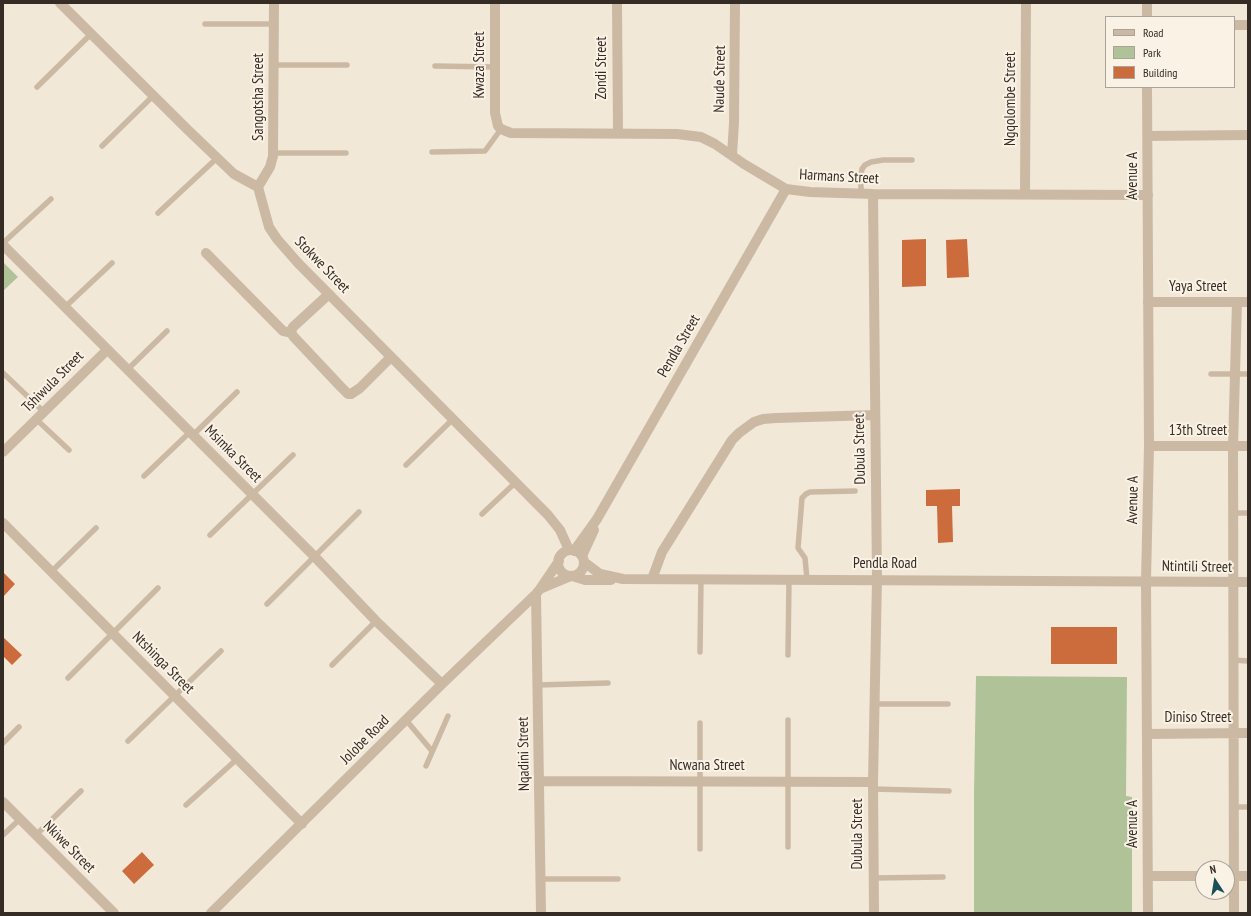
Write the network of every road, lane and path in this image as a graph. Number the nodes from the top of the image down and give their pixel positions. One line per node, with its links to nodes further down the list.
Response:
1 (274, 3): 10 (street, Sangotsha Street)
2 (495, 3): 17 (street, Kwaza Street)
3 (617, 3): 22 (street, Zondi Street)
4 (735, 3): 29 (street, Naude Street)
5 (1026, 3): 36 (street, Ngqolombe Street)
6 (1147, 3): 8 (street)
7 (63, 4): 13 (street)
8 (1147, 16)
9 (205, 24): 10 (lane)
10 (274, 24): 14 (street, Sangotsha Street)
11 (1235, 25): 12 (street)
12 (1248, 25)
13 (91, 34): 18 (lane); 20 (street)
14 (274, 65): 15 (lane); 27 (street, Sangotsha Street)
15 (347, 65)
16 (435, 66): 17 (lane)
17 (495, 67): 21 (street, Kwaza Street)
18 (37, 87)
19 (1147, 88): 24 (street, Avenue A)
20 (153, 96): 25 (lane); 30 (street)
21 (500, 128): 22 (street, Harmans Street); 26 (lane)
22 (618, 133): 29 (street, Harmans Street)
23 (1248, 135): 24 (street)
24 (1148, 136): 37 (street, Avenue A)
25 (102, 146)
26 (432, 152)
27 (273, 153): 28 (lane); 32 (street, Sangotsha Street)
28 (346, 153)
29 (732, 155): 33 (street, Harmans Street)
30 (217, 158): 32 (street); 39 (lane)
31 (912, 160): 34 (lane)
32 (258, 187): 43 (street, Stokwe Street)
33 (786, 189): 34 (street, Harmans Street); 80 (street, Pendla Street)
34 (861, 194): 35 (street, Harmans Street)
35 (873, 194): 36 (street, Harmans Street); 59 (street, Dubula Street)
36 (1025, 194): 37 (street, Harmans Street)
37 (1148, 195): 44 (street, Avenue A)
38 (51, 199): 40 (lane)
39 (158, 213)
40 (3, 244): 47 (street, Msimka Street)
41 (206, 253): 49 (street)
42 (112, 263): 47 (lane)
43 (329, 294): 49 (street); 51 (street, Stokwe Street)
44 (1148, 302): 45 (street, Yaya Street); 62 (street, Avenue A)
45 (1237, 302): 46 (street, Yaya Street); 55 (street)
46 (1248, 302)
47 (65, 308): 50 (street, Msimka Street)
48 (167, 331): 52 (lane)
49 (291, 331): 51 (street)
50 (107, 350): 52 (street, Msimka Street); 58 (street, Tshiwula Street)
51 (391, 357): 60 (street, Stokwe Street)
52 (127, 370): 61 (street, Msimka Street)
53 (3, 373): 58 (lane)
54 (1211, 374): 55 (lane)
55 (1235, 374): 56 (lane); 63 (street)
56 (1248, 374)
57 (237, 392): 61 (lane)
58 (40, 415): 65 (lane); 66 (street, Tshiwula Street)
59 (875, 415): 86 (street); 90 (street, Dubula Street)
60 (453, 419): 68 (lane); 70 (street, Stokwe Street)
61 (192, 434): 69 (lane); 72 (street, Msimka Street)
62 (1148, 446): 63 (street, 13th Street); 91 (street, Avenue A)
63 (1233, 446): 64 (street, 13th Street); 74 (street)
64 (1248, 446)
65 (69, 450)
66 (3, 452)
67 (293, 455): 72 (lane)
68 (406, 466)
69 (144, 476)
70 (516, 482): 76 (lane); 80 (street, Stokwe Street)
71 (855, 491): 89 (lane)
72 (252, 494): 79 (lane); 81 (street, Msimka Street)
73 (359, 512): 81 (lane)
74 (1234, 513): 75 (lane); 92 (street)
75 (1248, 513)
76 (482, 514)
77 (3, 523): 83 (street, Ntshinga Street)
78 (96, 528): 83 (lane)
79 (210, 535)
80 (577, 555): 82 (street); 84 (street); 85 (street, Pendla Road)
81 (315, 557): 96 (lane); 97 (street, Msimka Street)
82 (559, 561): 84 (street); 95 (street, Jolobe Road)
83 (51, 572): 98 (street, Ntshinga Street)
84 (571, 576): 85 (street, Pendla Road); 95 (street, Jolobe Road)
85 (622, 579): 86 (street, Pendla Road)
86 (652, 579): 87 (street, Pendla Road)
87 (701, 579): 88 (street, Pendla Road); 100 (lane)
88 (789, 579): 89 (street, Pendla Road); 101 (lane)
89 (808, 579): 90 (street, Pendla Road)
90 (876, 579): 91 (street, Pendla Road); 110 (street, Dubula Street)
91 (1146, 581): 92 (street, Ntintili Street); 119 (street, Avenue A)
92 (1233, 582): 93 (street, Ntintili Street); 102 (street)
93 (1248, 582)
94 (158, 588): 98 (lane)
95 (538, 592): 107 (street, Jolobe Road); 108 (street, Nqadini Street)
96 (267, 604)
97 (376, 622): 104 (lane); 107 (street, Msimka Street)
98 (112, 633): 105 (lane); 109 (street, Ntshinga Street)
99 (221, 651): 109 (lane)
100 (700, 652)
101 (788, 655)
102 (1233, 660): 103 (lane); 117 (street)
103 (1248, 661)
104 (332, 665)
105 (68, 678)
106 (608, 683): 108 (lane)
107 (442, 684): 113 (street, Jolobe Road)
108 (538, 685): 125 (street, Nqadini Street)
109 (175, 696): 120 (lane); 123 (street, Ntshinga Street)
110 (874, 704): 111 (lane); 128 (street, Dubula Street)
111 (948, 704)
112 (448, 716): 122 (lane)
113 (406, 720): 122 (lane); 136 (street, Jolobe Road)
114 (788, 720): 127 (lane)
115 (700, 723): 126 (lane)
116 (19, 727): 121 (lane)
117 (1233, 733): 118 (street, Diniso Street); 119 (street, Diniso Street); 133 (street)
118 (1248, 733)
119 (1148, 734): 142 (street, Avenue A)
120 (128, 741)
121 (3, 743)
122 (432, 752): 124 (lane)
123 (237, 759): 132 (lane); 136 (street, Ntshinga Street)
124 (426, 766)
125 (540, 781): 126 (street, Ncwana Street); 148 (street, Nqadini Street)
126 (700, 781): 127 (street, Ncwana Street); 140 (lane)
127 (789, 782): 128 (street, Ncwana Street); 139 (lane)
128 (873, 785): 130 (lane, Dubula Street); 146 (street, Dubula Street)
129 (81, 791): 138 (lane)
130 (948, 791)
131 (3, 802): 135 (street, Nkiwe Street)
132 (186, 805)
133 (1234, 807): 134 (lane); 141 (street)
134 (1248, 807)
135 (20, 819): 137 (lane); 138 (street, Nkiwe Street)
136 (302, 824): 152 (street, Jolobe Road)
137 (3, 835)
138 (36, 835): 151 (street, Nkiwe Street)
139 (788, 847)
140 (700, 849)
141 (1232, 860)
142 (1148, 876): 143 (street); 155 (street, Avenue A)
143 (1195, 876)
144 (1235, 876): 145 (street)
145 (1248, 876)
146 (874, 878): 147 (lane, Dubula Street); 154 (street, Dubula Street)
147 (942, 878)
148 (541, 879): 149 (lane); 153 (street, Nqadini Street)
149 (618, 879)
150 (1233, 900): 156 (street)
151 (114, 913)
152 (211, 913)
153 (541, 913)
154 (874, 913)
155 (1148, 913)
156 (1234, 913)

